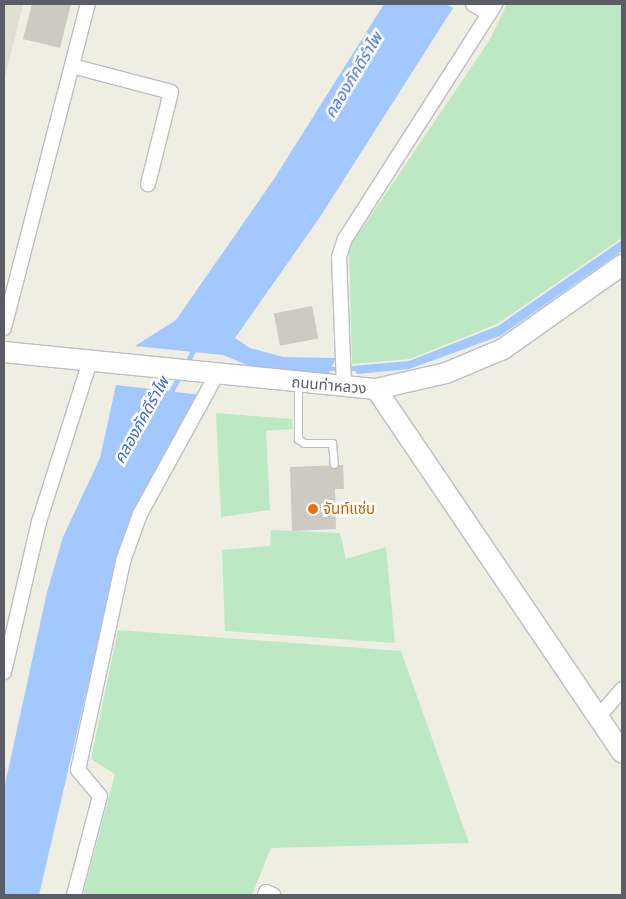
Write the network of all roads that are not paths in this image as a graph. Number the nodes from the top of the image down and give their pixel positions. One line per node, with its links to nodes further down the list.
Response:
1 (88, 4): 4 (street)
2 (473, 4): 3 (street)
3 (492, 9): 12 (street)
4 (72, 66): 5 (street); 7 (street)
5 (148, 184)
6 (622, 266): 13 (main road, ถนนท่าหลวง)
7 (4, 328)
8 (4, 352): 9 (main road, ถนนท่าหลวง)
9 (90, 361): 10 (main road, ถนนท่าหลวง); 15 (street)
10 (212, 374): 11 (main road, ถนนท่าหลวง); 19 (street)
11 (298, 382): 12 (main road, ถนนท่าหลวง); 14 (lane)
12 (344, 386): 13 (main road, ถนนท่าหลวง)
13 (376, 389): 17 (main road)
14 (334, 464)
15 (4, 672)
16 (622, 689): 17 (street)
17 (598, 717): 18 (main road)
18 (622, 753)
19 (74, 895)
20 (265, 895): 21 (street)
21 (273, 895)

